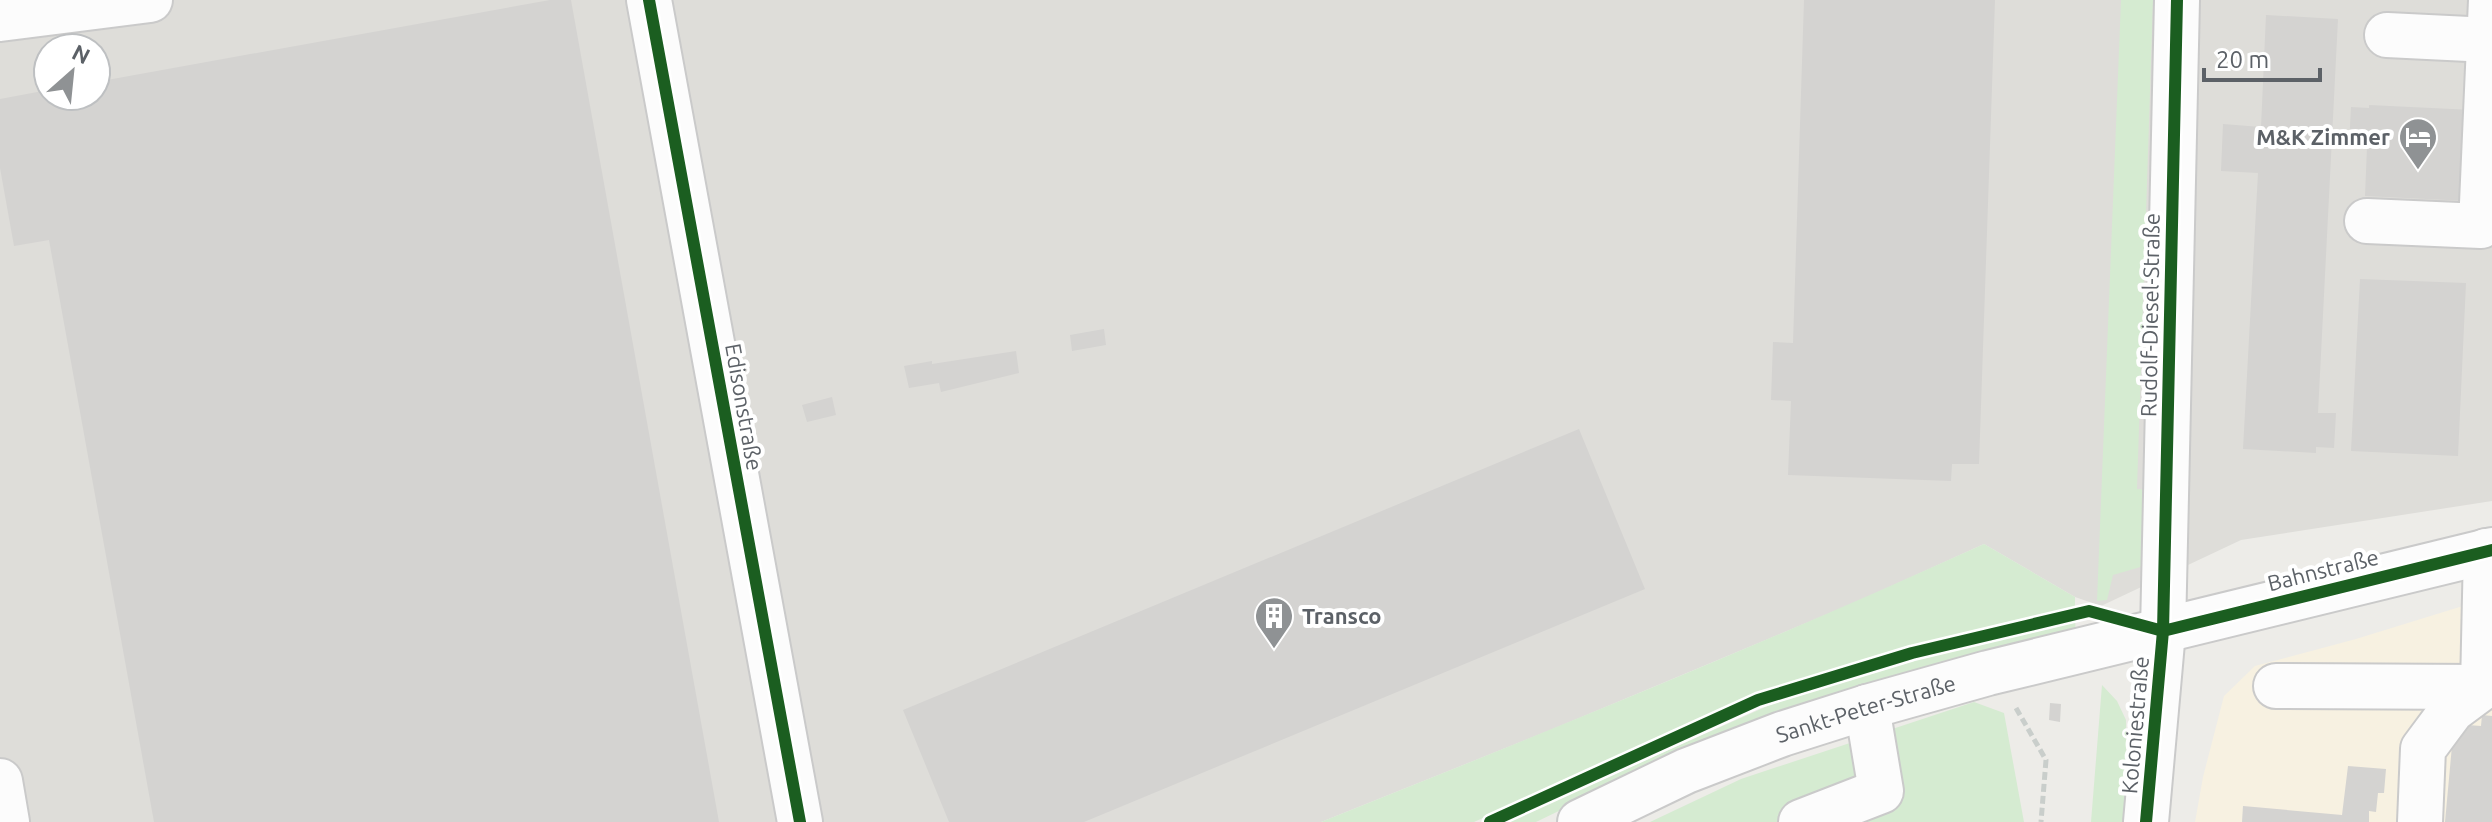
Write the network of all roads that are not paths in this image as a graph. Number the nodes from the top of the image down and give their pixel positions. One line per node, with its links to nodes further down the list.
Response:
1 (649, 0): 16 (street, Edisonstraße)
2 (2177, 0): 9 (street, Rudolf-Diesel-Straße)
3 (141, 1): 4 (street)
4 (0, 19)
5 (2490, 20): 6 (street); 7 (street)
6 (2387, 35)
7 (2367, 221)
8 (2489, 551): 9 (street, Bahnstraße); 11 (street)
9 (2163, 631): 12 (street, Sankt-Peter-Straße); 19 (street, Koloniestraße)
10 (2276, 686): 11 (street)
11 (2483, 687): 20 (street)
12 (1867, 707): 14 (street); 17 (street, Sankt-Peter-Straße)
13 (0, 781): 15 (street)
14 (1886, 807): 18 (street)
15 (7, 822)
16 (800, 822)
17 (1580, 822)
18 (1801, 822)
19 (2146, 822)
20 (2420, 822)

